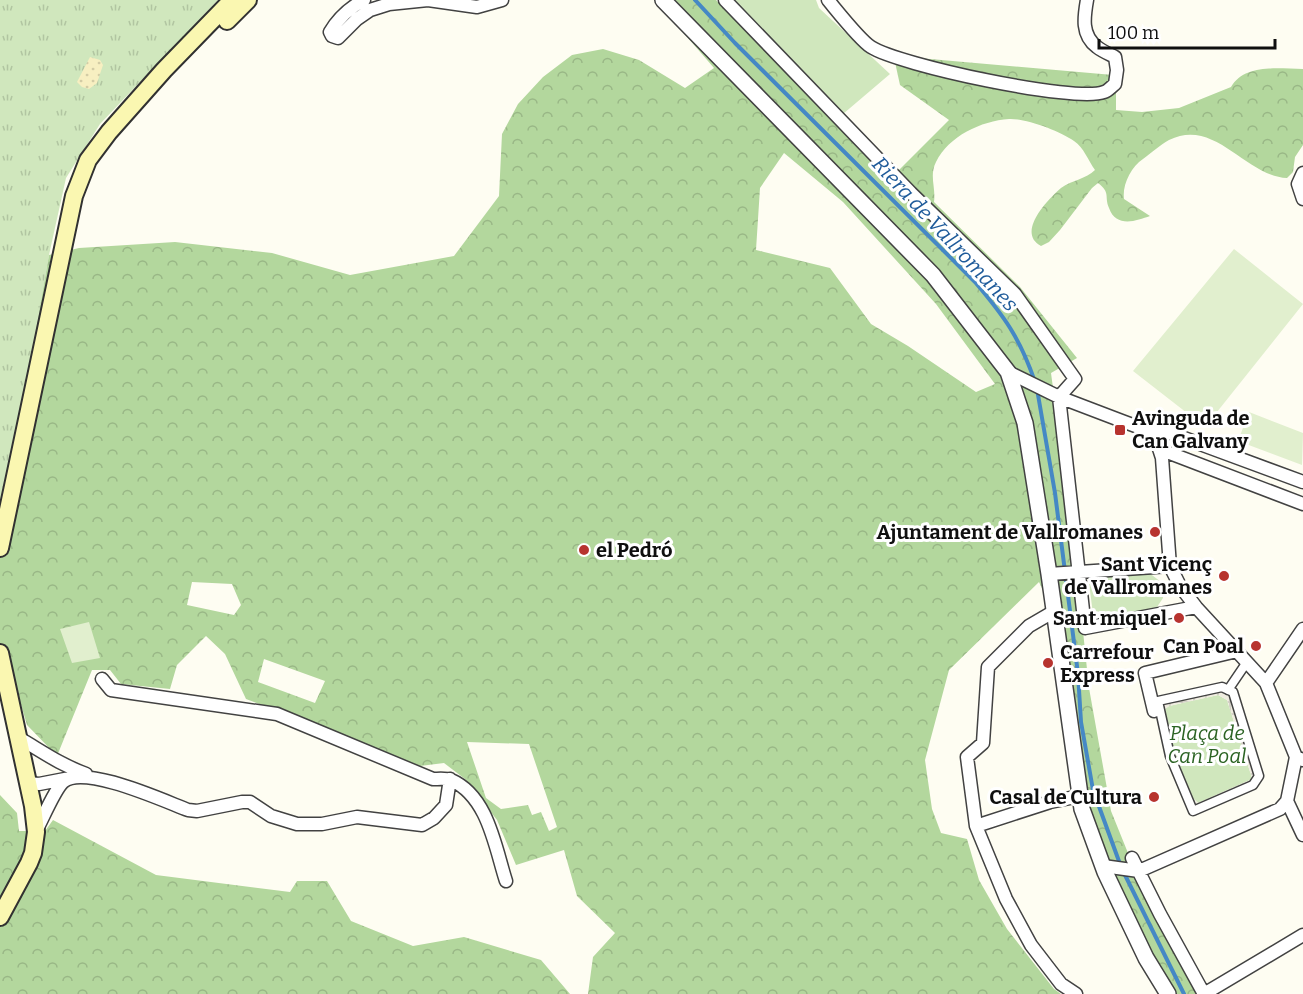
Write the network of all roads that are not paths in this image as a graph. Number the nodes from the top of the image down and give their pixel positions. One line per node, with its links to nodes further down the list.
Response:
1 (232, 0): 9 (main road)
2 (248, 0): 9 (main road)
3 (364, 0): 4 (street)
4 (502, 0)
5 (663, 0): 12 (street)
6 (725, 0): 13 (street)
7 (828, 0): 8 (street)
8 (1087, 0)
9 (124, 115): 18 (main road)
10 (1303, 173): 11 (street)
11 (1303, 199)
12 (1008, 372): 13 (street); 21 (street)
13 (1059, 397): 14 (street); 20 (street)
14 (1154, 433): 15 (street); 16 (street)
15 (1159, 449): 17 (street); 19 (street)
16 (1303, 482)
17 (1303, 504)
18 (0, 548)
19 (1170, 566): 20 (street); 22 (street)
20 (1080, 572): 21 (street); 22 (street)
21 (1048, 574): 23 (street)
22 (1196, 607): 25 (street)
23 (1053, 612): 40 (street); 42 (street)
24 (1303, 629): 29 (street)
25 (1237, 651): 27 (street); 31 (street)
26 (0, 653): 32 (main road)
27 (1247, 662): 29 (street); 30 (street)
28 (102, 679): 37 (street)
29 (1266, 683): 34 (street)
30 (1228, 690): 30 (street)
31 (1154, 711)
32 (19, 738): 33 (street); 39 (main road)
33 (44, 754): 36 (street); 38 (street)
34 (1300, 758): 41 (street)
35 (74, 777): 36 (street); 38 (street); 43 (street)
36 (95, 778): 37 (street)
37 (450, 779): 48 (street)
38 (46, 782): 39 (street)
39 (28, 783): 43 (main road)
40 (1080, 796): 42 (street); 46 (street)
41 (1287, 801): 44 (street); 47 (street)
42 (976, 826): 51 (street)
43 (36, 832): 49 (main road)
44 (1303, 835)
45 (1132, 858): 47 (street)
46 (1103, 866): 47 (street); 52 (street)
47 (1139, 871): 53 (street)
48 (506, 881)
49 (0, 917)
50 (1303, 935): 53 (street)
51 (1076, 994)
52 (1168, 994)
53 (1204, 994)

